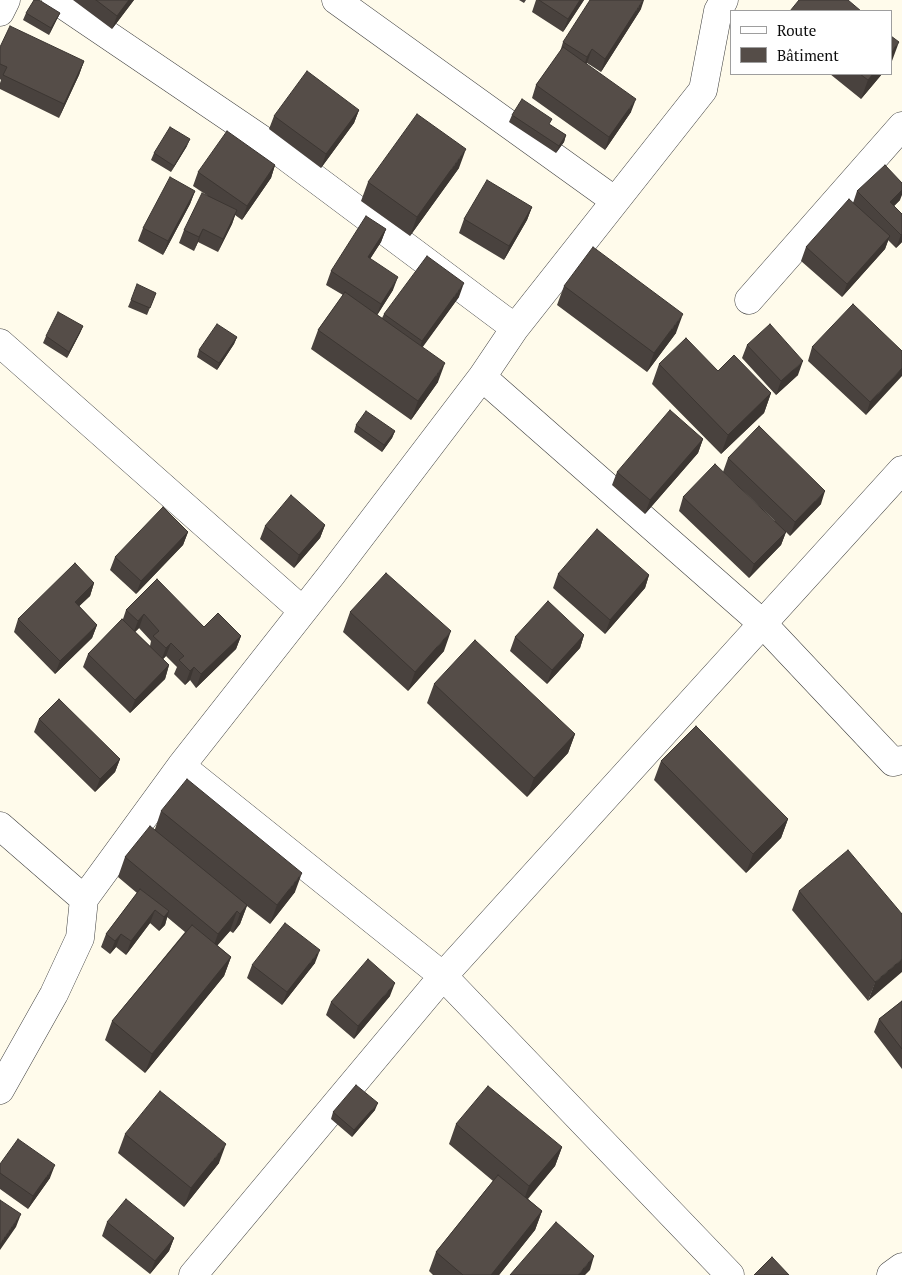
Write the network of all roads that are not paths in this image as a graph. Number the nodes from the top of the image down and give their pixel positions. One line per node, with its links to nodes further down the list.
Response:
1 (6, 0): 5 (street)
2 (56, 0): 9 (street)
3 (336, 0): 7 (street)
4 (715, 4): 7 (street)
5 (0, 12)
6 (902, 126): 8 (street)
7 (614, 200): 9 (street)
8 (749, 300)
9 (515, 328): 11 (street)
10 (0, 342): 13 (street)
11 (482, 377): 13 (street); 14 (street)
12 (902, 470): 14 (street)
13 (303, 611): 16 (street)
14 (763, 624): 15 (street); 19 (street)
15 (902, 760)
16 (181, 766): 18 (street); 19 (street)
17 (0, 826): 18 (street)
18 (84, 899): 20 (street)
19 (443, 976): 22 (street); 23 (street)
20 (0, 1090)
21 (902, 1267): 24 (street)
22 (193, 1275)
23 (730, 1275)
24 (891, 1275)

